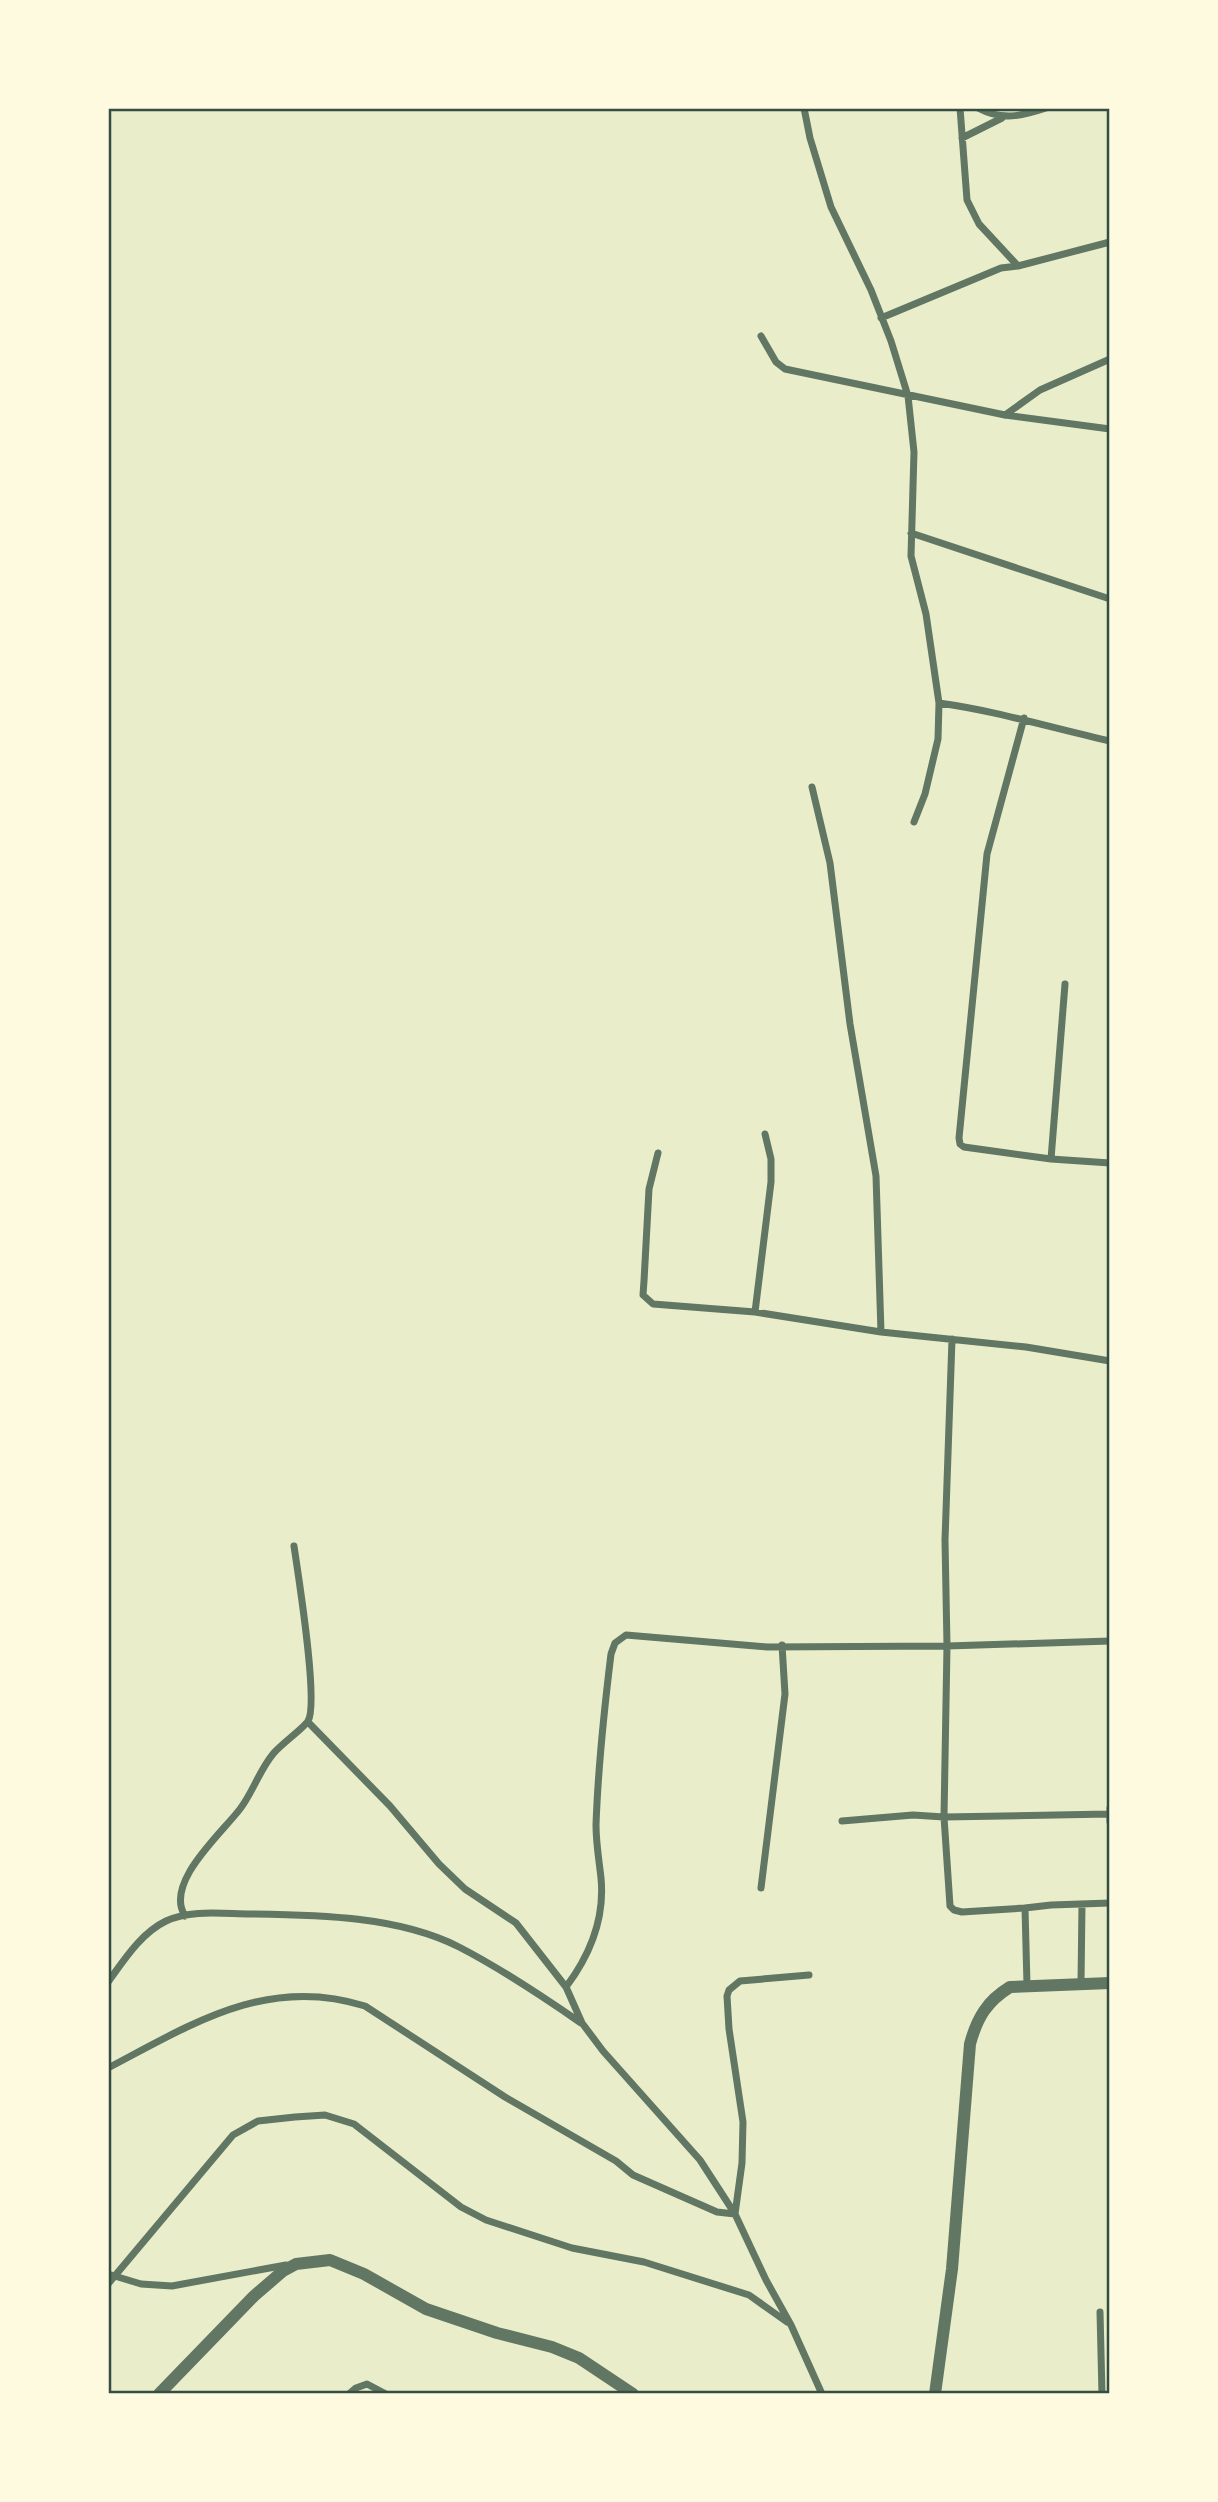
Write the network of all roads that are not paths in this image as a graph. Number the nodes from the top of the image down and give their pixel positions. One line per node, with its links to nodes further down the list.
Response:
1 (804, 108): 9 (street)
2 (960, 108): 6 (street)
3 (978, 108): 5 (street)
4 (1046, 108): 5 (street)
5 (1003, 117): 6 (street)
6 (962, 138): 8 (street)
7 (1110, 242): 8 (street)
8 (1018, 266): 9 (street)
9 (881, 318): 12 (street)
10 (761, 336): 12 (street)
11 (1110, 359): 13 (street)
12 (908, 396): 13 (street); 15 (street)
13 (1005, 415): 14 (street)
14 (1110, 429)
15 (911, 533): 16 (street); 17 (street)
16 (1110, 599)
17 (939, 703): 18 (street); 21 (street)
18 (1024, 718): 19 (street); 25 (street)
19 (1110, 741)
20 (812, 787): 28 (street)
21 (914, 821)
22 (1065, 984): 25 (street)
23 (765, 1134): 27 (street)
24 (658, 1153): 27 (street)
25 (1051, 1159): 26 (street)
26 (1110, 1163)
27 (755, 1312): 28 (street)
28 (881, 1332): 29 (street)
29 (952, 1339): 30 (street); 34 (street)
30 (1110, 1361)
31 (294, 1546): 35 (street)
32 (1110, 1642): 34 (street)
33 (782, 1645): 34 (street); 41 (street); 51 (street)
34 (947, 1646): 38 (street)
35 (308, 1722): 45 (street); 51 (street)
36 (1110, 1808): 37 (street)
37 (1109, 1814): 38 (street); 40 (street)
38 (944, 1816): 39 (street); 44 (street)
39 (842, 1821)
40 (1110, 1822)
41 (761, 1888)
42 (1082, 1903): 43 (street); 44 (street); 48 (street)
43 (1110, 1903)
44 (1025, 1908): 50 (street)
45 (185, 1916): 47 (street); 52 (street)
46 (809, 1975): 54 (street)
47 (108, 1982)
48 (1081, 1983): 49 (street); 50 (street)
49 (1110, 1983)
50 (1027, 1985): 65 (street)
51 (566, 1987): 52 (street)
52 (582, 2023): 54 (street)
53 (108, 2068): 54 (street)
54 (735, 2214): 59 (street)
55 (296, 2264): 56 (street); 60 (street); 63 (street)
56 (113, 2274): 57 (street); 59 (street)
57 (108, 2284)
58 (1100, 2312): 66 (street)
59 (791, 2325): 64 (street)
60 (159, 2393)
61 (349, 2393): 62 (street)
62 (386, 2393)
63 (634, 2393)
64 (822, 2393)
65 (935, 2393)
66 (1102, 2393)

